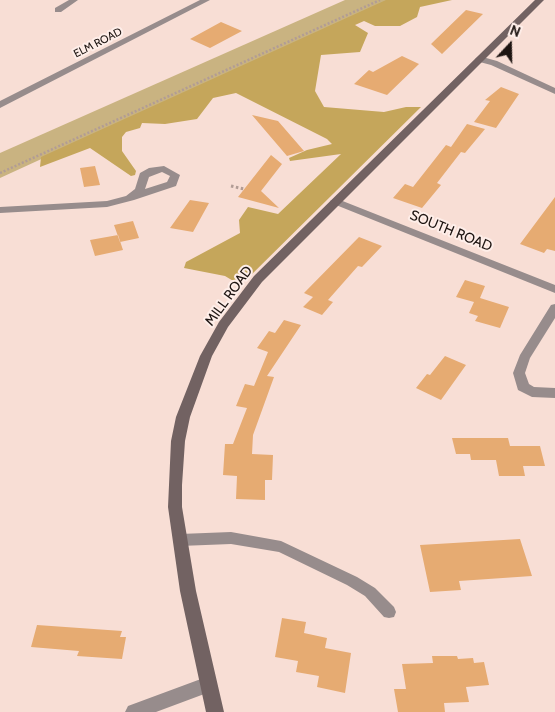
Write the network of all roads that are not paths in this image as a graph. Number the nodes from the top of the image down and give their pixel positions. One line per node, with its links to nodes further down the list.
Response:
1 (74, 0): 4 (lane)
2 (206, 0): 7 (street, ELM ROAD)
3 (540, 0): 5 (street, MILL ROAD)
4 (58, 10)
5 (479, 59): 6 (street); 9 (street, MILL ROAD)
6 (555, 90)
7 (0, 105)
8 (130, 198): 10 (street)
9 (335, 201): 11 (street, SOUTH ROAD); 14 (street, MILL ROAD)
10 (0, 210)
11 (555, 289)
12 (555, 308): 13 (street)
13 (555, 393)
14 (180, 540): 15 (lane); 16 (street, MILL ROAD)
15 (389, 612)
16 (208, 684): 17 (street); 18 (street, MILL ROAD)
17 (134, 712)
18 (215, 712)

